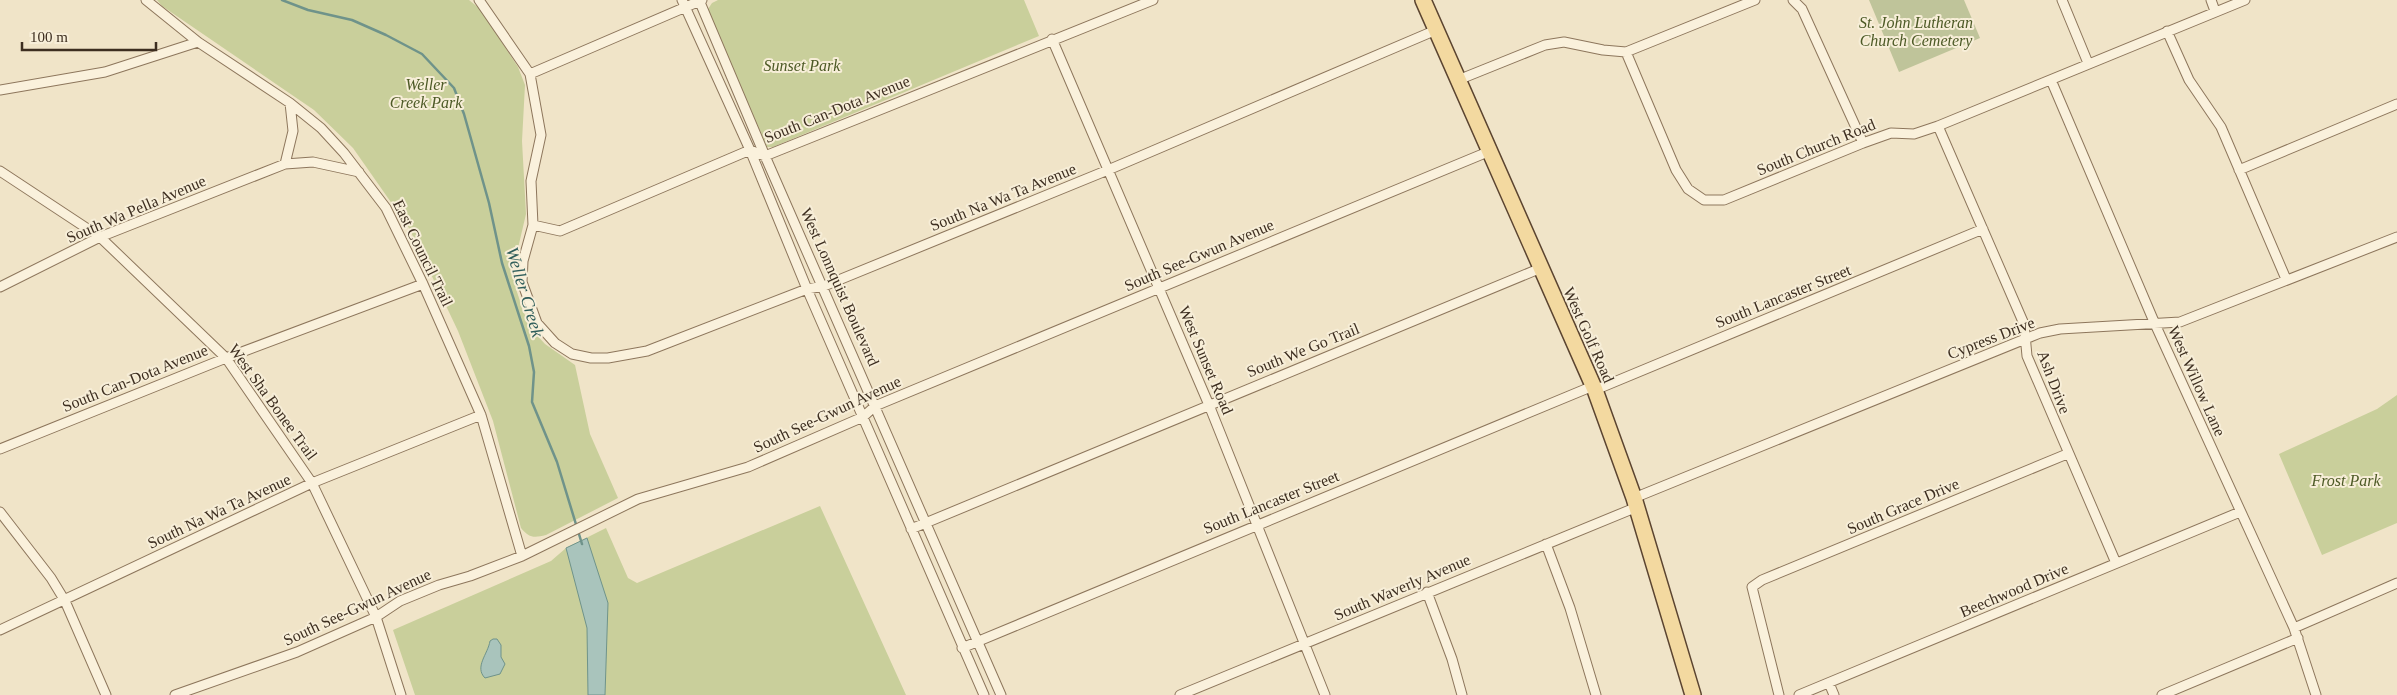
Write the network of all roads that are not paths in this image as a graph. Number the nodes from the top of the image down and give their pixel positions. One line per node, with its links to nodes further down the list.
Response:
1 (146, 0): 16 (street, East Council Trail)
2 (479, 0): 19 (street)
3 (700, 0): 11 (street); 29 (street, West Lonnquist Boulevard)
4 (1153, 0): 15 (street, South Can-Dota Avenue)
5 (1423, 0): 13 (main road, West Golf Road)
6 (1755, 0): 17 (street)
7 (1793, 0): 26 (street)
8 (2062, 0): 18 (street)
9 (2211, 0): 12 (street)
10 (2245, 0): 12 (street, South Church Road)
11 (683, 4): 19 (street); 27 (street, West Lonnquist Boulevard)
12 (2215, 11): 14 (street, South Church Road)
13 (1436, 30): 20 (main road, West Golf Road); 31 (street, South Na Wa Ta Avenue)
14 (2167, 31): 18 (street, South Church Road); 32 (street)
15 (1052, 39): 29 (street, South Can-Dota Avenue); 31 (street, West Sunset Road)
16 (198, 42): 22 (street); 23 (street, East Council Trail)
17 (1626, 52): 20 (street); 26 (street, South Church Road)
18 (2088, 63): 21 (street, South Church Road)
19 (530, 74): 35 (street)
20 (1458, 80): 28 (main road, West Golf Road)
21 (2051, 80): 25 (street, South Church Road); 46 (street, West Willow Lane)
22 (0, 90)
23 (290, 103): 30 (street); 34 (street, East Council Trail)
24 (2397, 104): 32 (street)
25 (1938, 126): 26 (street, South Church Road); 36 (street, Ash Drive)
26 (1863, 143)
27 (750, 150): 29 (street, South Can-Dota Avenue); 35 (street, South Can-Dota Avenue); 45 (street, West Lonnquist Boulevard)
28 (1490, 151): 39 (main road, West Golf Road); 44 (street, South See-Gwun Avenue)
29 (765, 156): 42 (street, West Lonnquist Boulevard)
30 (286, 164): 34 (street, South Wa Pella Avenue); 38 (street, South Wa Pella Avenue)
31 (1108, 170): 42 (street, South Na Wa Ta Avenue); 44 (street, West Sunset Road)
32 (2239, 170): 40 (street)
33 (0, 171): 38 (street, West Sha Bonee Trail)
34 (359, 172): 41 (street, East Council Trail)
35 (533, 225): 45 (street, South Na Wa Ta Avenue)
36 (1983, 229): 47 (street, Ash Drive); 49 (street, South Lancaster Street)
37 (2397, 236): 40 (street, Cypress Drive)
38 (100, 237): 43 (street, South Wa Pella Avenue); 48 (street, West Sha Bonee Trail)
39 (1541, 268): 49 (main road, West Golf Road); 50 (street, South We Go Trail)
40 (2286, 279): 46 (street, Cypress Drive)
41 (423, 284): 48 (street, South Can-Dota Avenue); 52 (street, East Council Trail)
42 (824, 286): 45 (street, South Na Wa Ta Avenue); 51 (street, West Lonnquist Boulevard)
43 (0, 287)
44 (1160, 288): 50 (street, West Sunset Road); 51 (street, South See-Gwun Avenue)
45 (807, 289): 53 (street, West Lonnquist Boulevard)
46 (2155, 324): 47 (street, Cypress Drive); 59 (street, West Willow Lane)
47 (2024, 339): 55 (street, Ash Drive); 57 (street, Cypress Drive)
48 (226, 358): 54 (street, South Can-Dota Avenue); 56 (street, West Sha Bonee Trail)
49 (1594, 388): 57 (main road, West Golf Road); 61 (street, South Lancaster Street)
50 (1209, 405): 60 (street, South We Go Trail); 61 (street, West Sunset Road)
51 (875, 406): 53 (street, South See-Gwun Avenue); 60 (street, West Lonnquist Boulevard)
52 (481, 415): 56 (street, South Na Wa Ta Avenue); 64 (street, East Council Trail)
53 (863, 417): 62 (street, West Lonnquist Boulevard); 64 (street, South See-Gwun Avenue)
54 (0, 449)
55 (2067, 454): 65 (street, Ash Drive); 87 (street, South Grace Drive)
56 (312, 483): 68 (street, South Na Wa Ta Avenue); 69 (street, West Sha Bonee Trail)
57 (1635, 503): 63 (street, South Waverly Avenue); 86 (main road, West Golf Road)
58 (0, 512): 68 (street)
59 (2240, 512): 65 (street, Beechwood Drive); 70 (street, West Willow Lane)
60 (925, 523): 62 (street, South We Go Trail); 73 (street, West Lonnquist Boulevard)
61 (1258, 523): 73 (street, South Lancaster Street); 74 (street, West Sunset Road)
62 (911, 529): 75 (street, West Lonnquist Boulevard)
63 (1546, 544): 67 (street, South Waverly Avenue); 85 (street)
64 (522, 556): 69 (street, South See-Gwun Avenue)
65 (2116, 563): 76 (street, Beechwood Drive)
66 (2397, 583): 70 (street)
67 (1427, 592): 74 (street, South Waverly Avenue); 84 (street)
68 (65, 601): 71 (street, South Na Wa Ta Avenue); 78 (street)
69 (376, 617): 79 (street, South See-Gwun Avenue); 80 (street, West Sha Bonee Trail)
70 (2294, 628): 72 (street, West Willow Lane)
71 (0, 630)
72 (2298, 638): 90 (street); 91 (street, West Willow Lane)
73 (977, 641): 75 (street, South Lancaster Street); 82 (street, West Lonnquist Boulevard)
74 (1306, 643): 77 (street, South Waverly Avenue); 83 (street, West Sunset Road)
75 (962, 648): 81 (street, West Lonnquist Boulevard)
76 (1829, 683): 88 (street, Beechwood Drive); 89 (street)
77 (1183, 694)
78 (106, 695)
79 (175, 695)
80 (401, 695)
81 (984, 695)
82 (1002, 695)
83 (1325, 695)
84 (1462, 695)
85 (1596, 695)
86 (1693, 695)
87 (1779, 695)
88 (1799, 695)
89 (1834, 695)
90 (2162, 695)
91 (2316, 695)

